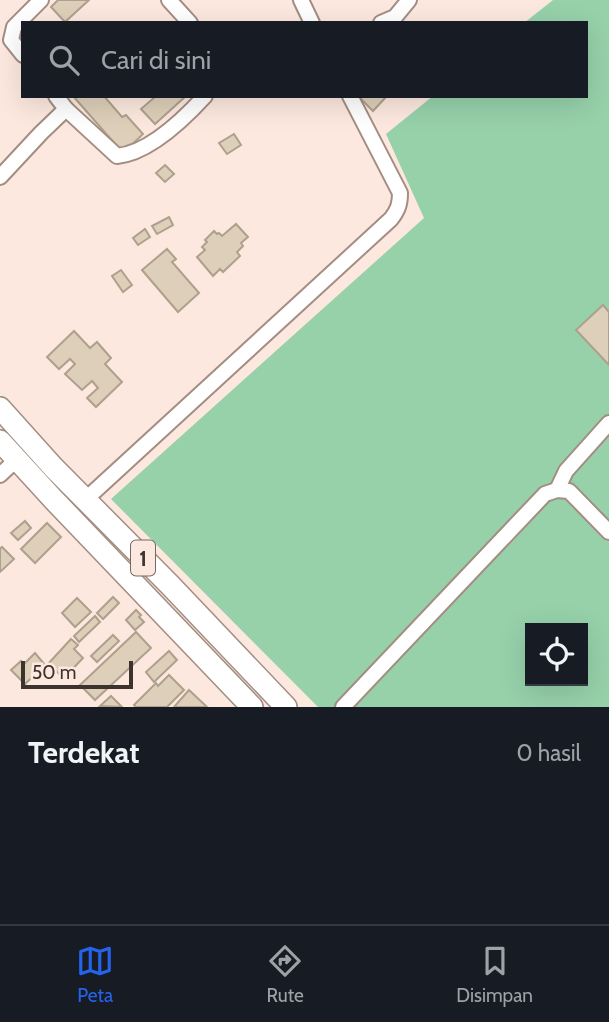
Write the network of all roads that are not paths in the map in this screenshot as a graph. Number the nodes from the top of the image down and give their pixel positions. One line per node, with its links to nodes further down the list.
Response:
1 (41, 0): 8 (street)
2 (169, 0): 5 (street)
3 (301, 0): 6 (street)
4 (409, 0): 7 (street)
5 (188, 21)
6 (311, 21)
7 (386, 21)
8 (21, 52)
9 (58, 98): 12 (street)
10 (203, 98): 12 (street)
11 (351, 98): 20 (street)
12 (66, 109): 13 (street)
13 (0, 177)
14 (0, 408): 20 (highway, 1)
15 (609, 423): 19 (street)
16 (0, 441): 17 (highway, 1)
17 (16, 460): 18 (street); 22 (highway, 1)
18 (0, 474)
19 (558, 490): 21 (street); 24 (street)
20 (85, 500): 23 (highway, 1)
21 (609, 532)
22 (252, 707)
23 (286, 707)
24 (343, 707)

